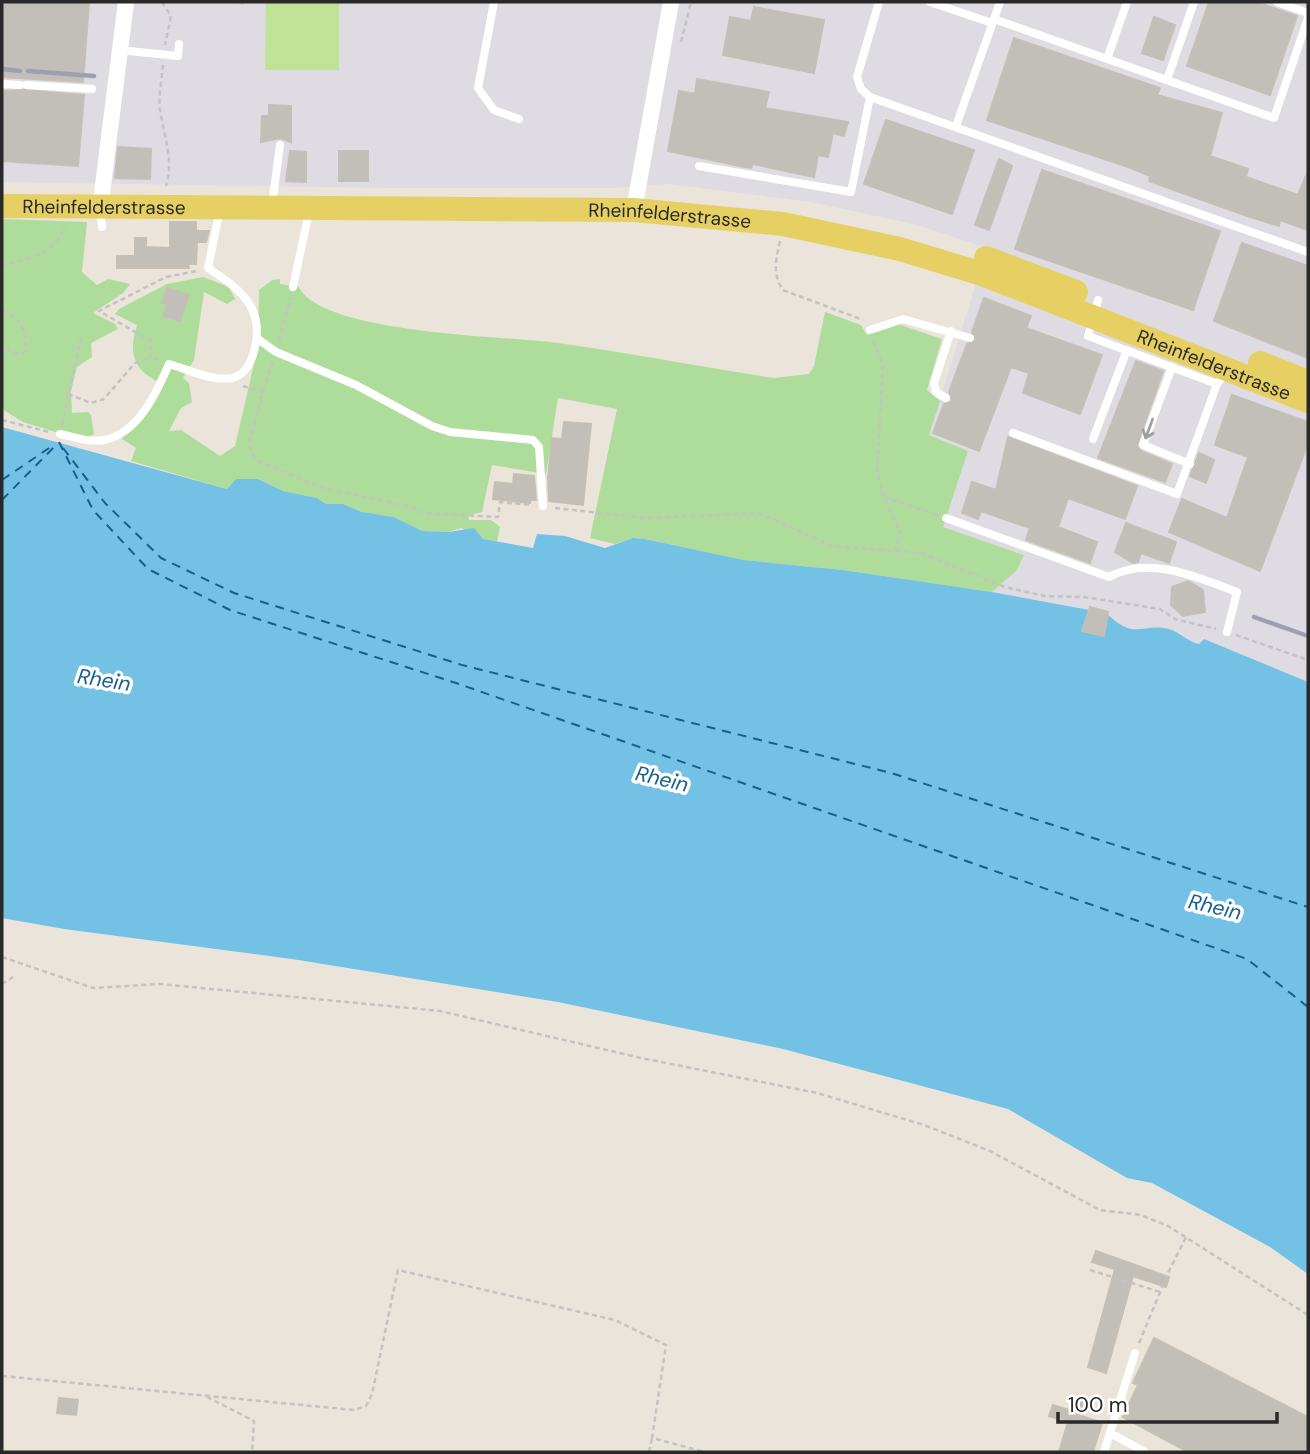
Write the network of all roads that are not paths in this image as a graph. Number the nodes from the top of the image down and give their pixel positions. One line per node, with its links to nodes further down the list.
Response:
1 (125, 2): 14 (street)
2 (494, 2): 20 (lane)
3 (671, 2): 25 (street)
4 (879, 2): 19 (lane)
5 (930, 2): 12 (lane)
6 (1000, 2): 12 (lane)
7 (1126, 2): 15 (lane)
8 (1194, 2): 16 (lane)
9 (1277, 2): 10 (lane)
10 (1308, 13)
11 (1308, 18): 16 (lane)
12 (993, 21): 15 (lane); 21 (lane)
13 (179, 44): 14 (lane)
14 (119, 50): 30 (street)
15 (1107, 59): 16 (lane)
16 (1167, 80)
17 (2, 84): 18 (lane)
18 (92, 89)
19 (870, 97): 21 (lane); 23 (lane)
20 (519, 119)
21 (956, 126): 31 (lane)
22 (280, 145): 26 (lane)
23 (699, 166)
24 (2, 192): 30 (main road, Rheinfelderstrasse)
25 (634, 203): 26 (main road, Rheinfelderstrasse); 29 (main road, Rheinfelderstrasse); 33 (main road, Rheinfelderstrasse); 33 (main road, Rheinfelderstrasse)
26 (272, 204): 28 (main road, Rheinfelderstrasse); 29 (main road, Rheinfelderstrasse); 30 (main road, Rheinfelderstrasse)
27 (2, 206): 30 (main road, Rheinfelderstrasse)
28 (220, 209): 30 (main road, Rheinfelderstrasse); 37 (lane)
29 (309, 209): 32 (lane)
30 (101, 210)
31 (1308, 252)
32 (293, 287)
33 (1096, 308): 38 (lane); 40 (main road, Rheinfelderstrasse); 41 (main road, Rheinfelderstrasse)
34 (870, 330): 35 (lane)
35 (951, 331): 36 (lane); 42 (lane)
36 (970, 338)
37 (258, 339): 45 (lane); 48 (lane)
38 (1127, 350): 39 (lane); 46 (lane)
39 (1172, 367): 40 (lane); 47 (lane, one-way to 47)
40 (1223, 376): 43 (main road, Rheinfelderstrasse); 47 (lane)
41 (1308, 382)
42 (947, 398)
43 (1308, 401)
44 (1013, 433): 47 (lane)
45 (60, 434)
46 (1093, 439)
47 (1190, 464)
48 (543, 506)
49 (946, 518): 50 (lane)
50 (1227, 632)
51 (1135, 1353): 52 (lane)
52 (1110, 1433): 53 (lane); 54 (lane)
53 (1104, 1452)
54 (1145, 1452)

